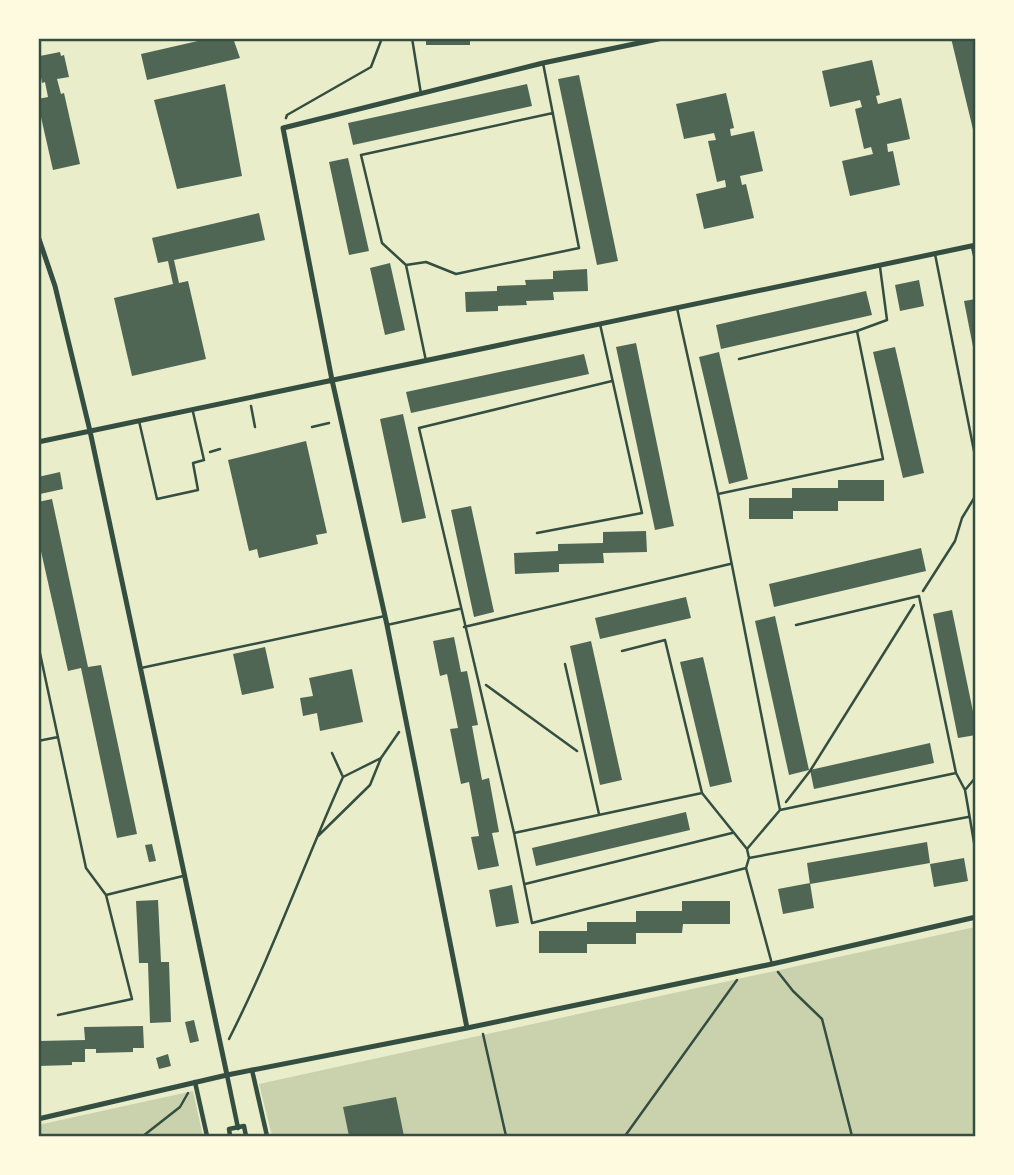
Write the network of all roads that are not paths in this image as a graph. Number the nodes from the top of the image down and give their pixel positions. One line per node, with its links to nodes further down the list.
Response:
1 (412, 38): 6 (lane)
2 (621, 38): 4 (lane)
3 (663, 38): 4 (street)
4 (622, 47): 5 (street)
5 (543, 63): 6 (street); 7 (lane)
6 (421, 94): 19 (street)
7 (553, 113): 12 (lane); 12 (lane)
8 (38, 236): 23 (street)
9 (974, 246): 10 (street); 11 (lane)
10 (935, 254): 13 (street); 24 (lane)
11 (975, 264)
12 (406, 265): 18 (lane)
13 (879, 265): 14 (street); 16 (lane)
14 (677, 308): 15 (street); 27 (lane)
15 (600, 324): 18 (street); 20 (lane)
16 (857, 331): 17 (lane); 27 (lane)
17 (739, 359)
18 (426, 361): 19 (street)
19 (332, 380): 21 (street); 31 (street)
20 (612, 381): 28 (lane); 30 (lane)
21 (192, 410): 22 (street); 22 (lane)
22 (138, 421): 23 (street)
23 (90, 431): 25 (street); 39 (street)
24 (973, 438): 26 (lane)
25 (38, 442)
26 (975, 461)
27 (718, 494): 29 (lane)
28 (537, 533)
29 (731, 564): 34 (lane); 46 (lane)
30 (460, 608): 32 (lane); 34 (lane)
31 (385, 616): 32 (street); 39 (lane)
32 (387, 625): 61 (street)
33 (796, 625): 42 (lane)
34 (464, 627): 50 (lane)
35 (38, 644): 38 (lane)
36 (622, 651): 45 (lane)
37 (565, 664): 47 (lane)
38 (41, 667): 40 (lane)
39 (141, 668): 55 (street)
40 (58, 737): 41 (lane); 57 (lane)
41 (38, 741)
42 (956, 773): 44 (lane); 46 (lane)
43 (975, 777): 44 (lane)
44 (965, 790): 48 (lane)
45 (702, 793): 47 (lane); 49 (lane)
46 (780, 810): 51 (lane)
47 (599, 815): 50 (lane)
48 (968, 817): 52 (lane); 53 (lane)
49 (733, 832): 51 (lane); 56 (lane)
50 (514, 833): 56 (lane)
51 (747, 849): 53 (lane)
52 (975, 854)
53 (749, 858): 54 (lane)
54 (746, 868): 56 (lane); 59 (lane)
55 (183, 876): 57 (lane); 63 (street)
56 (525, 884)
57 (106, 895): 60 (lane)
58 (975, 917): 59 (street)
59 (772, 964): 61 (street)
60 (58, 1015)
61 (467, 1028): 62 (street)
62 (252, 1070): 63 (street); 70 (street)
63 (227, 1075): 64 (street); 66 (street)
64 (195, 1082): 65 (street); 67 (street)
65 (38, 1119)
66 (238, 1128): 68 (street); 69 (street)
67 (208, 1136)
68 (230, 1136)
69 (246, 1136)
70 (267, 1136)

